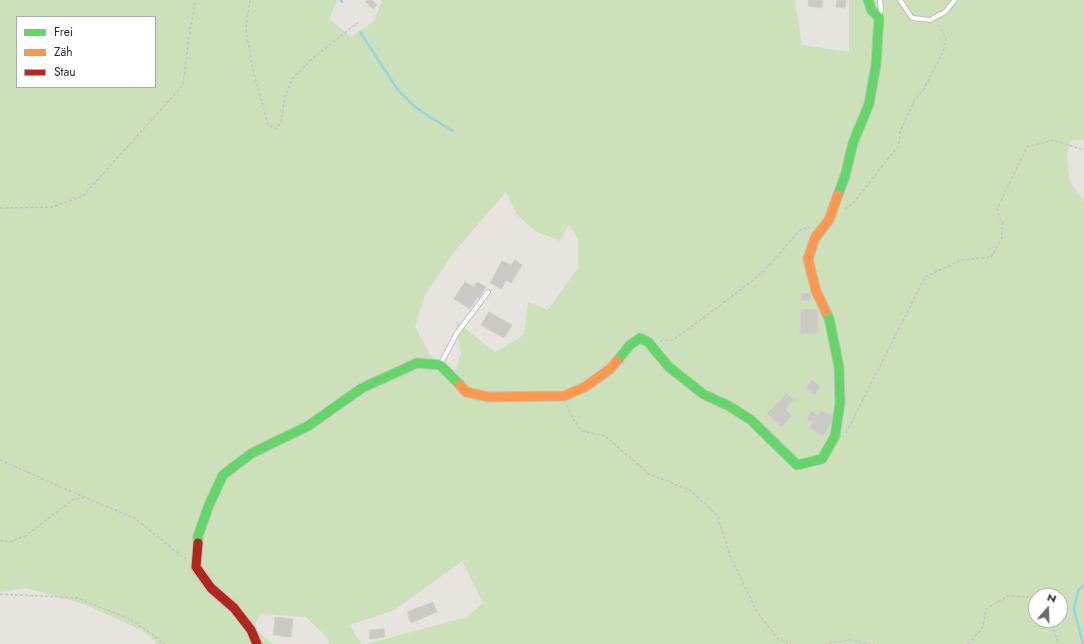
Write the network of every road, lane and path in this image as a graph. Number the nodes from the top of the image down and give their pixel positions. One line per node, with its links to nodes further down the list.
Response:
1 (196, 0): 10 (path)
2 (250, 0): 8 (path)
3 (868, 0): 7 (street)
4 (880, 0): 7 (lane)
5 (900, 0): 6 (lane)
6 (955, 0)
7 (878, 18): 13 (street)
8 (360, 21)
9 (1084, 150): 14 (path)
10 (0, 208)
11 (488, 292): 12 (lane)
12 (440, 366): 13 (street); 18 (street)
13 (564, 396): 24 (path)
14 (844, 438)
15 (0, 460): 16 (path)
16 (86, 498): 17 (path); 18 (path)
17 (0, 540)
18 (196, 567): 23 (street)
19 (0, 594): 22 (path)
20 (1028, 597): 27 (path)
21 (1053, 628): 28 (path)
22 (165, 644)
23 (257, 644)
24 (791, 644)
25 (824, 644): 26 (path)
26 (874, 644)
27 (968, 644)
28 (1058, 644)

